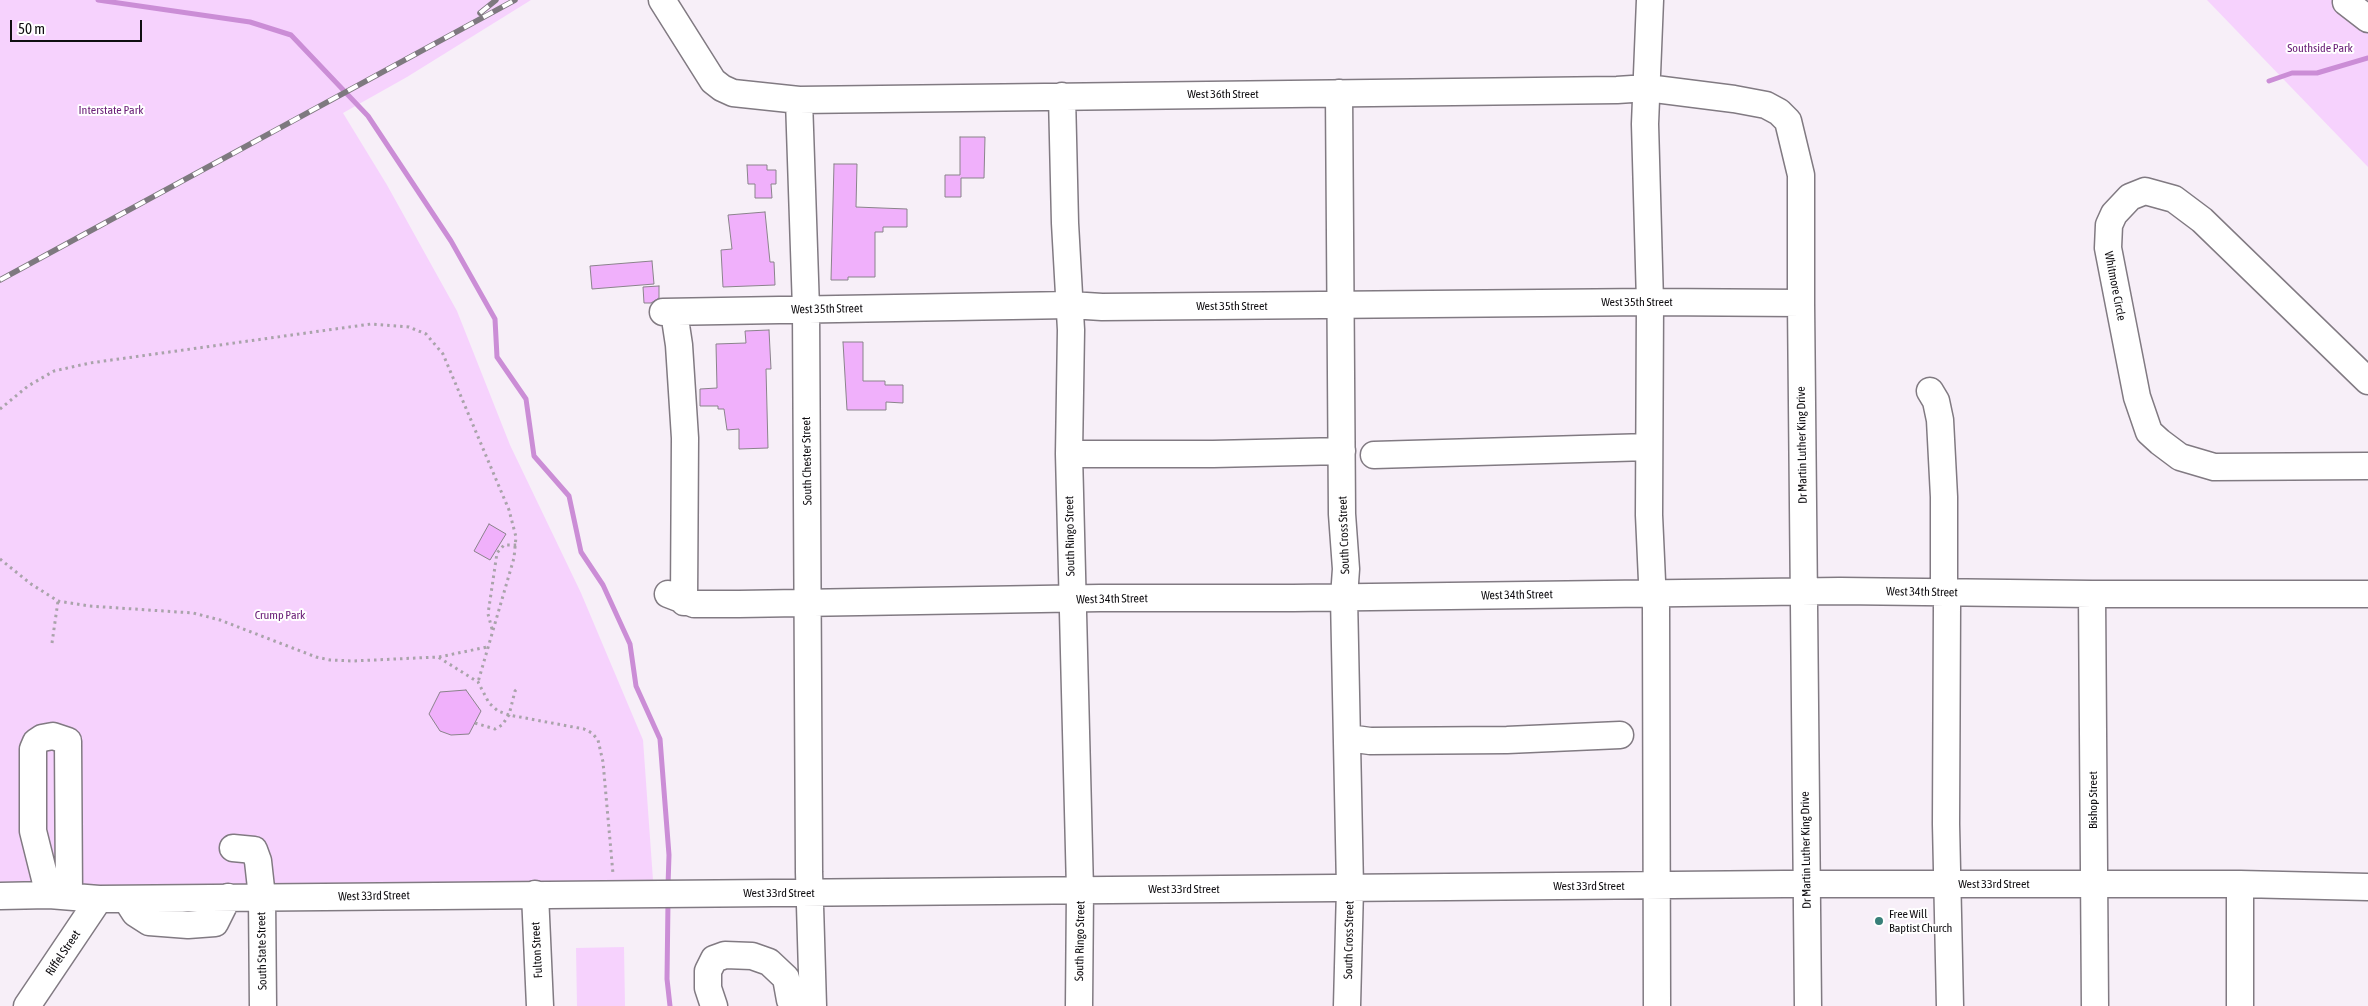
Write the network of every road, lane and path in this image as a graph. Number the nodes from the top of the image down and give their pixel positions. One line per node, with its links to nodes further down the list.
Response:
1 (662, 0): 8 (street)
2 (1650, 0): 5 (street)
3 (2346, 2): 4 (street)
4 (2368, 19)
5 (1647, 88): 6 (street, West 36th Street); 9 (street); 10 (street, Dr Martin Luther King Drive)
6 (1339, 94): 7 (street, West 36th Street); 12 (street, South Cross Street)
7 (1062, 96): 8 (street, West 36th Street); 11 (street, South Ringo Street)
8 (798, 100): 13 (street, South Chester Street)
9 (1650, 302): 10 (street, West 35th Street); 12 (street, West 35th Street); 17 (street)
10 (1801, 303): 24 (street, Dr Martin Luther King Drive)
11 (1070, 305): 12 (street, West 35th Street); 13 (street, West 35th Street); 19 (street, South Ringo Street)
12 (1340, 305): 18 (street, South Cross Street)
13 (806, 309): 30 (street, West 35th Street); 33 (street, South Chester Street)
14 (2368, 381): 21 (street, Whitmore Circle)
15 (1930, 391): 25 (street)
16 (0, 409): 22 (path)
17 (1649, 447): 20 (street); 26 (street)
18 (1342, 451): 19 (street); 29 (street, South Cross Street)
19 (1069, 454): 31 (street, South Ringo Street)
20 (1374, 454)
21 (2368, 466)
22 (517, 545): 34 (path); 34 (path)
23 (0, 559): 32 (path)
24 (1803, 592): 25 (street, West 34th Street); 26 (street, West 34th Street); 46 (street, Dr Martin Luther King Drive)
25 (1945, 592): 27 (street, West 34th Street); 47 (street)
26 (1654, 593): 29 (street, West 34th Street); 50 (street)
27 (2092, 594): 28 (street, West 34th Street); 48 (street, Bishop Street)
28 (2368, 594)
29 (1344, 597): 31 (street, West 34th Street); 43 (street, South Cross Street)
30 (676, 598): 33 (street, West 34th Street)
31 (1071, 599): 33 (street, West 34th Street); 53 (street, South Ringo Street)
32 (58, 601): 35 (path); 37 (path)
33 (808, 604): 54 (street, South Chester Street)
34 (492, 629): 36 (path)
35 (52, 643)
36 (487, 647): 37 (path); 38 (path)
37 (438, 657): 38 (path)
38 (478, 682): 40 (path)
39 (519, 687): 40 (path)
40 (510, 715): 41 (path); 45 (path)
41 (475, 723)
42 (1620, 735): 43 (street)
43 (1348, 738): 52 (street, South Cross Street)
44 (233, 848): 58 (street, South State Street)
45 (613, 877)
46 (1806, 884): 47 (street, West 33rd Street); 50 (street, West 33rd Street); 68 (street, Dr Martin Luther King Drive)
47 (1947, 884): 48 (street, West 33rd Street); 69 (street)
48 (2094, 884): 49 (street, West 33rd Street); 70 (street, Bishop Street)
49 (2240, 884): 51 (street, West 33rd Street); 71 (street)
50 (1658, 885): 52 (street, West 33rd Street); 67 (street)
51 (2368, 887)
52 (1350, 888): 53 (street, West 33rd Street); 66 (street, South Cross Street)
53 (1080, 890): 54 (street, West 33rd Street); 65 (street, South Ringo Street)
54 (810, 893): 55 (street, West 33rd Street); 60 (street, South Chester Street)
55 (535, 894): 58 (street, West 33rd Street); 63 (street, Fulton Street)
56 (0, 896): 57 (street, West 33rd Street)
57 (59, 896): 57 (street); 59 (street, West 33rd Street)
58 (262, 897): 59 (street, West 33rd Street); 62 (street, South State Street)
59 (99, 900): 61 (street, Riffel Street)
60 (799, 1002): 64 (street)
61 (27, 1006)
62 (263, 1006)
63 (540, 1006)
64 (714, 1006)
65 (1079, 1006)
66 (1348, 1006)
67 (1657, 1006)
68 (1808, 1006)
69 (1950, 1006)
70 (2095, 1006)
71 (2240, 1006)

